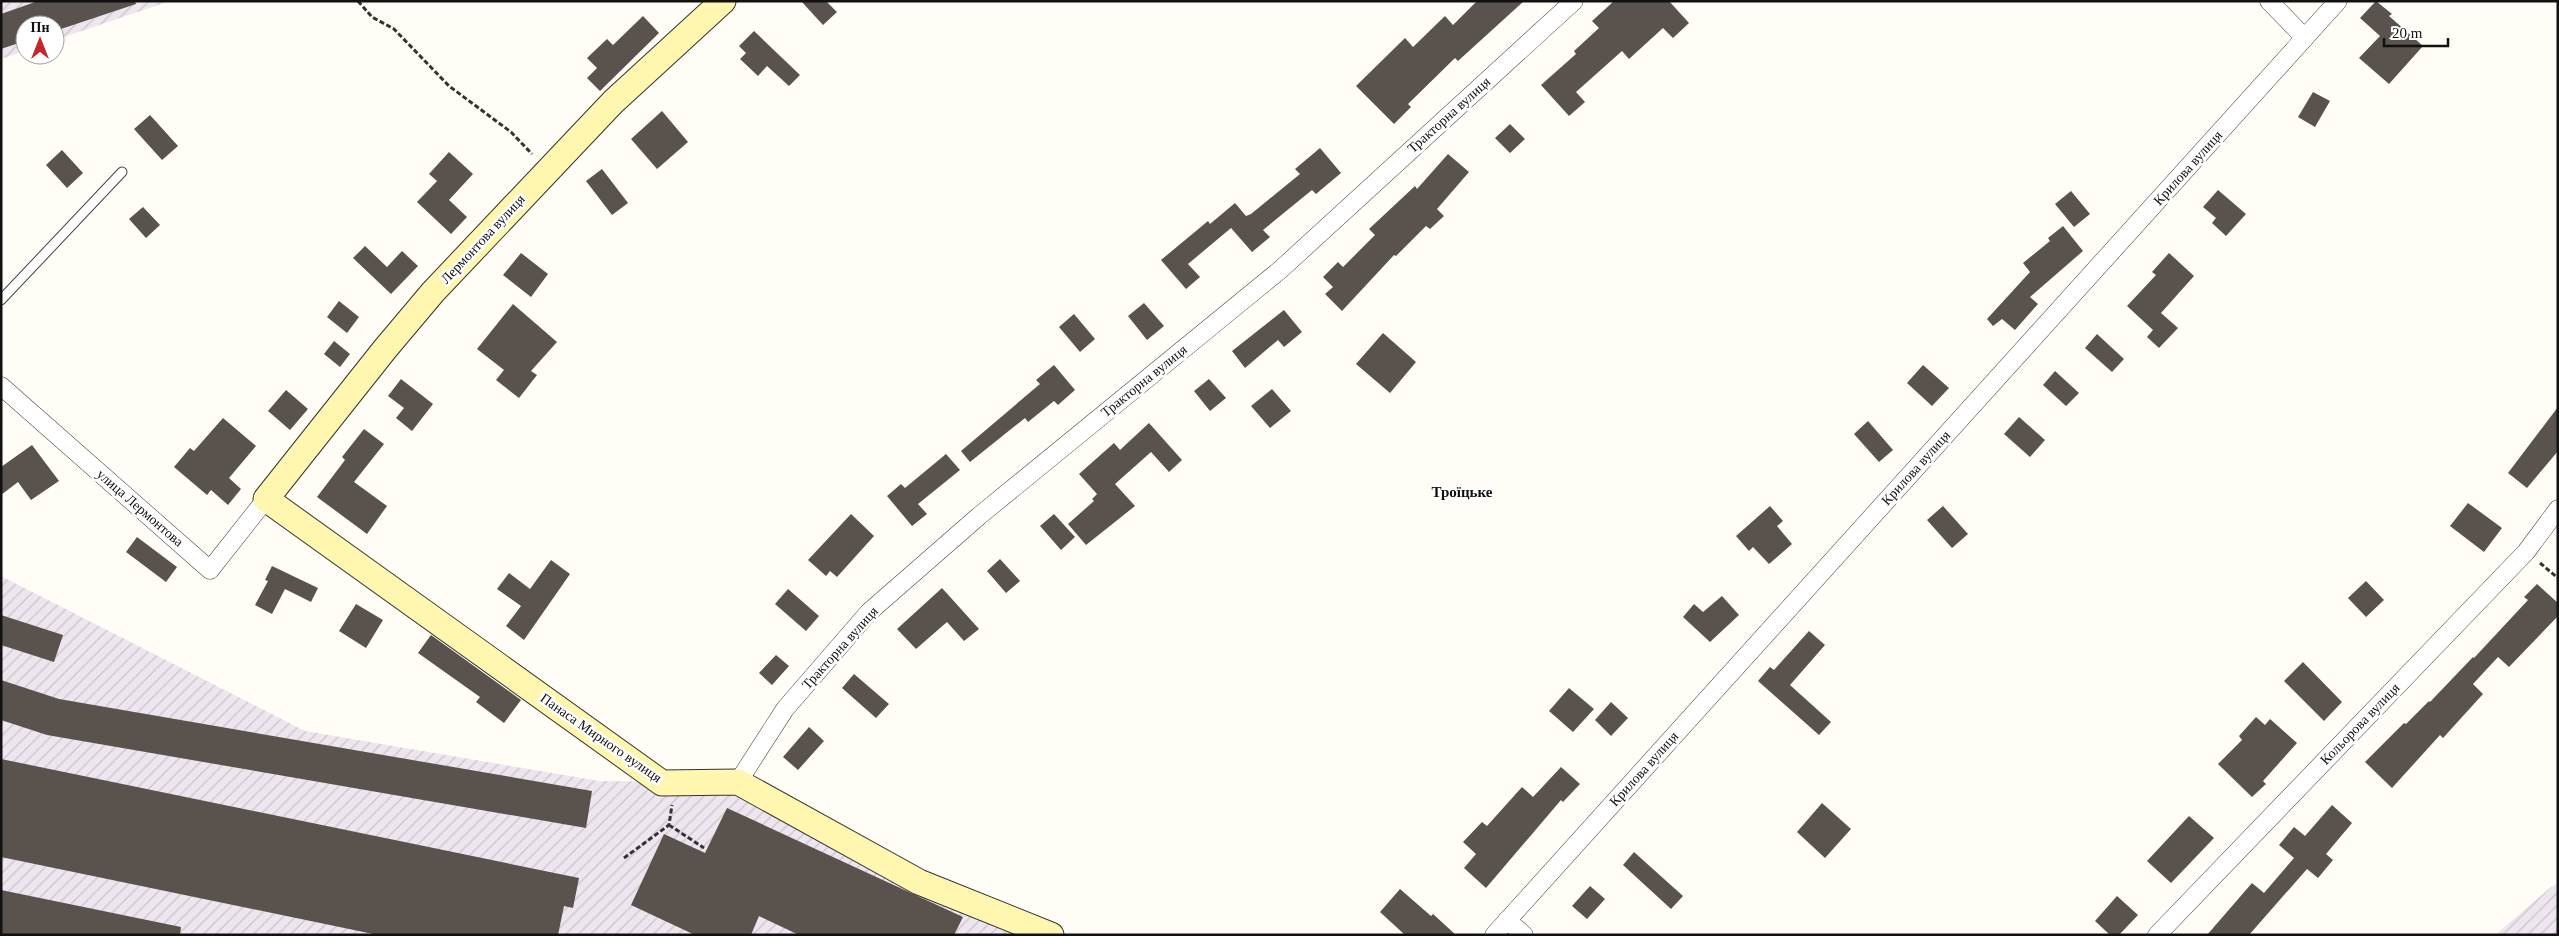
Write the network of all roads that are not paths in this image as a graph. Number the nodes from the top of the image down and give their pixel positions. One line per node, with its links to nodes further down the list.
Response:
1 (723, 1): 9 (street, Лермонтова вулиця)
2 (1574, 1): 11 (street, Тракторна вулиця)
3 (2269, 1): 5 (street)
4 (2338, 1): 5 (street, Крилова вулиця)
5 (2305, 38): 12 (street, Крилова вулиця)
6 (122, 172): 7 (lane)
7 (1, 300)
8 (1, 386): 9 (street, улица Лермонтова)
9 (266, 499): 11 (street, Панаса Мирного вулиця)
10 (2558, 509): 16 (street, Кольорова вулиця)
11 (738, 782): 13 (street, Панаса Мирного вулиця)
12 (1507, 920): 14 (street, Крилова вулиця); 15 (street)
13 (1051, 935)
14 (1494, 935)
15 (1524, 935)
16 (2157, 935)

